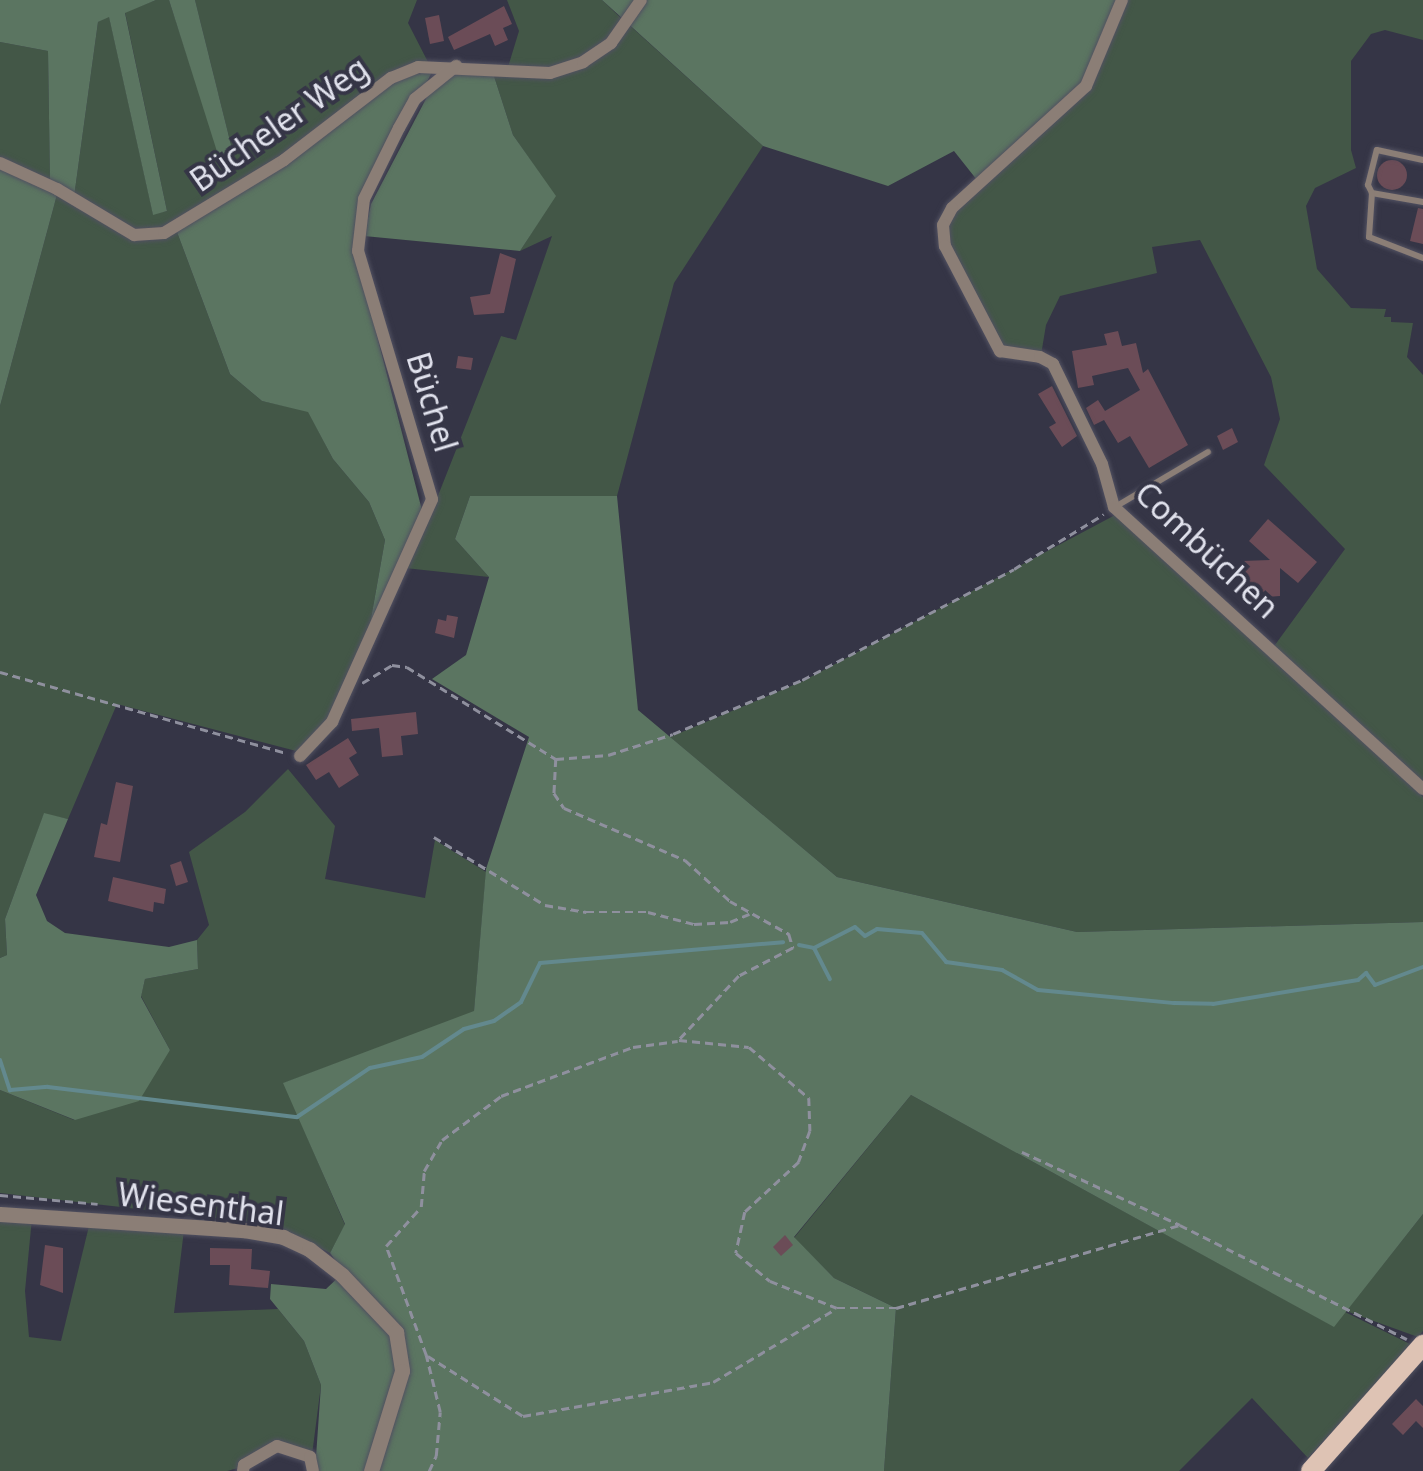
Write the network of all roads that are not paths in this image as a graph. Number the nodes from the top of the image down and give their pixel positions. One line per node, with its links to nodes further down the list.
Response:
1 (641, 0): 3 (street, Bücheler Weg)
2 (1122, 0): 10 (street, Combüchen)
3 (456, 66): 5 (street, Bücheler Weg); 11 (street, Büchel)
4 (1423, 160): 6 (lane)
5 (0, 163)
6 (1372, 193): 7 (lane); 8 (lane)
7 (1422, 198)
8 (1423, 258)
9 (1208, 452): 10 (lane)
10 (1114, 508): 12 (street, Combüchen)
11 (300, 756)
12 (1423, 789)
13 (0, 1214): 17 (street, Wiesenthal)
14 (1423, 1346): 18 (main road)
15 (244, 1471): 16 (street)
16 (313, 1471)
17 (371, 1471)
18 (1310, 1471)

